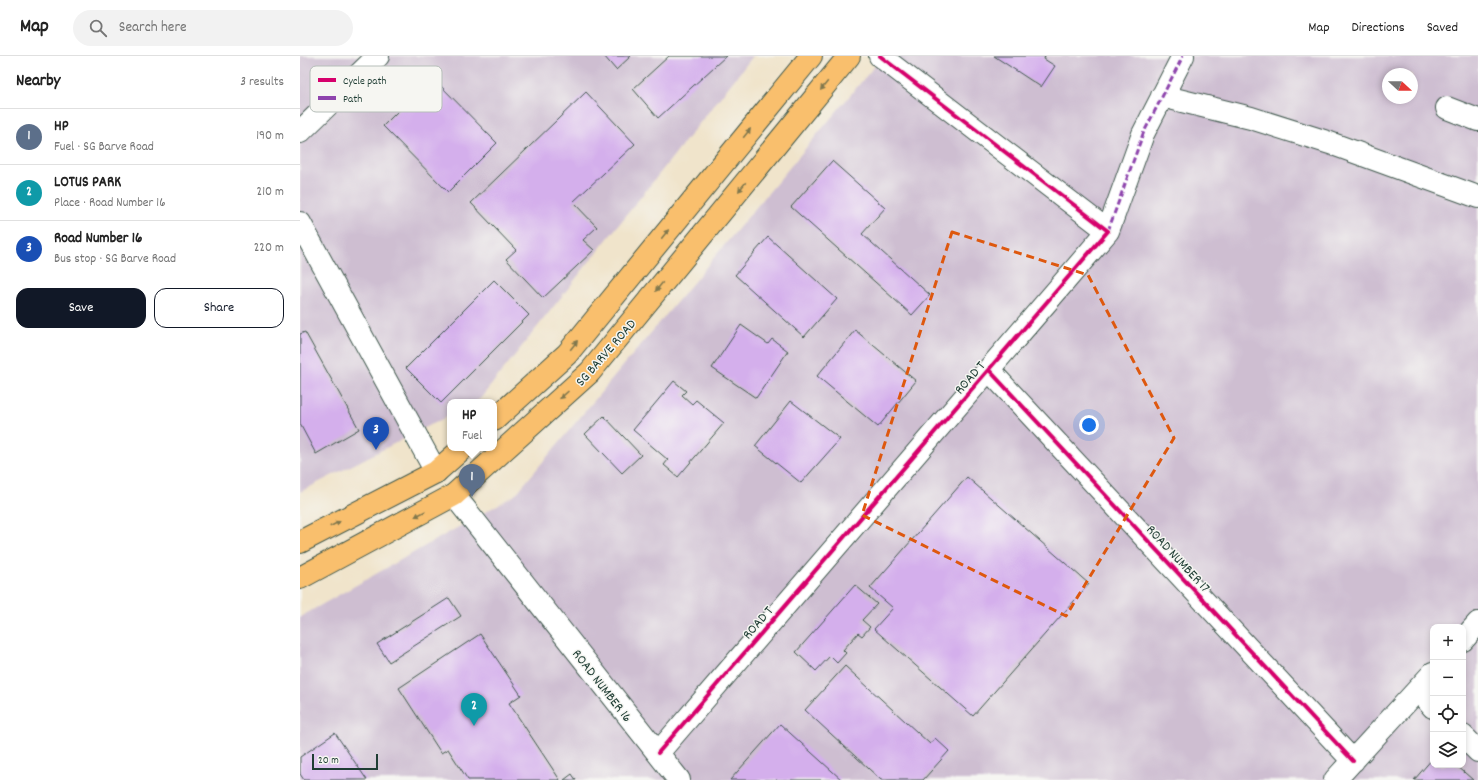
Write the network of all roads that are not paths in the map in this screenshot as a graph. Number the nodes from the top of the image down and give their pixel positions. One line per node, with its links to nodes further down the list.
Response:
1 (378, 56): 6 (street)
2 (810, 56): 16 (main road, SG BARVE ROAD, one-way to 2)
3 (849, 56): 19 (main road, SG BARVE ROAD, one-way to 19)
4 (880, 56): 14 (street)
5 (1183, 56): 7 (street)
6 (368, 66)
7 (1162, 96): 12 (street); 14 (street)
8 (1447, 108): 10 (street)
9 (321, 112): 11 (street)
10 (1478, 120)
11 (300, 132)
12 (1478, 197)
13 (300, 223): 18 (street)
14 (1108, 231): 15 (street, ROAD T)
15 (989, 370): 29 (street, ROAD T); 30 (street, ROAD NUMBER 17)
16 (497, 417)
17 (460, 451): 18 (main road)
18 (436, 472): 20 (main road, one-way to 18)
19 (454, 495): 21 (main road, SG BARVE ROAD, one-way to 21); 29 (street, ROAD NUMBER 16)
20 (300, 542)
21 (300, 578)
22 (1478, 623): 23 (street)
23 (1466, 637)
24 (1430, 676): 25 (street)
25 (1418, 690): 26 (street); 30 (street)
26 (1430, 704)
27 (1466, 739): 28 (street)
28 (1478, 751)
29 (658, 753): 31 (street, ROAD NUMBER 16)
30 (1353, 761): 32 (street)
31 (679, 780)
32 (1335, 780)

